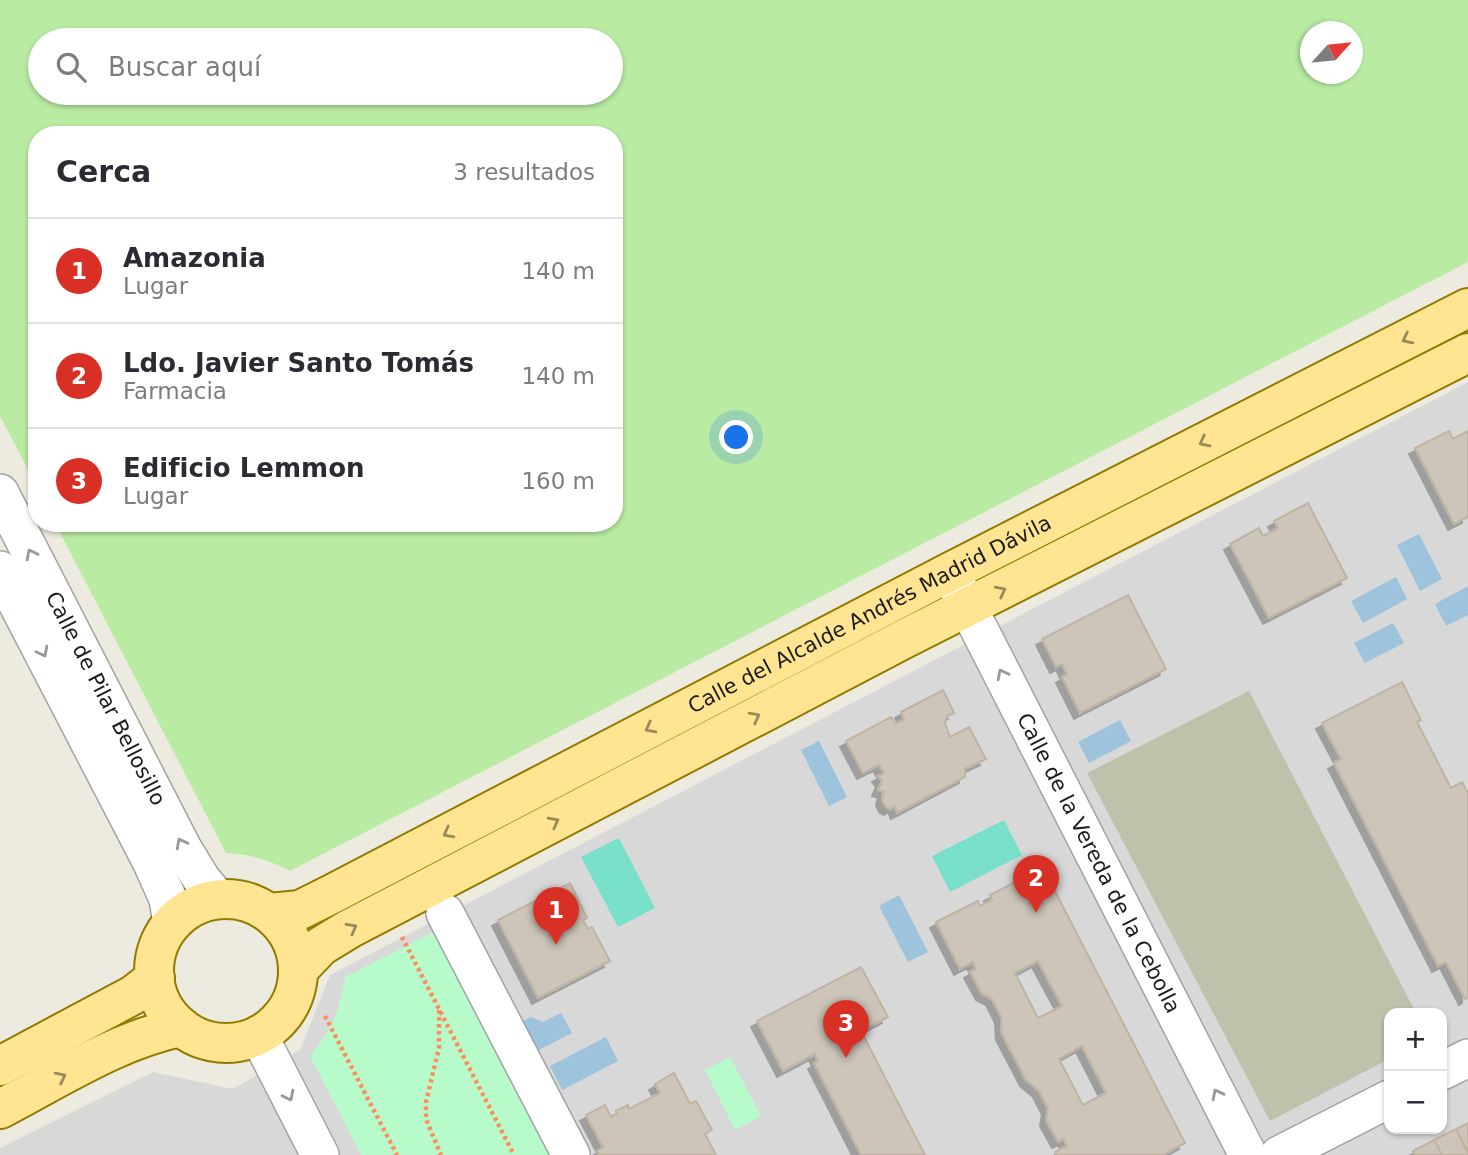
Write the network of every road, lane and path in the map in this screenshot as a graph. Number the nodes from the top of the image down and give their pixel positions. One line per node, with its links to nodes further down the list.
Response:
1 (1468, 308): 5 (main road, Calle del Alcalde Andrés Madrid Dávila, one-way to 5)
2 (1468, 353): 6 (main road, Calle del Alcalde Andrés Madrid Dávila, one-way to 2)
3 (0, 493): 7 (street, Calle de Pilar Bellosillo, one-way to 3)
4 (0, 570): 10 (street, Calle de Pilar Bellosillo, one-way to 10)
5 (950, 572): 6 (street, Calle de la Vereda de la Cebolla); 8 (main road, Calle del Alcalde Andrés Madrid Dávila, one-way to 8)
6 (968, 608): 12 (main road, Calle del Alcalde Andrés Madrid Dávila, one-way to 6); 28 (street, Calle de la Vereda de la Cebolla, one-way to 6)
7 (218, 899): 8 (main road); 10 (main road)
8 (270, 913): 12 (main road)
9 (445, 913): 27 (street)
10 (172, 923): 13 (main road)
11 (402, 936): 14 (path)
12 (299, 969): 17 (main road)
13 (155, 978): 16 (main road); 19 (main road)
14 (439, 1009): 25 (path); 26 (path)
15 (325, 1016): 24 (path)
16 (181, 1027): 17 (main road); 22 (main road, one-way to 16)
17 (259, 1036): 23 (street, one-way to 23)
18 (1468, 1058): 20 (street)
19 (0, 1066)
20 (1447, 1068)
21 (1384, 1101): 29 (street)
22 (0, 1109)
23 (320, 1155)
24 (397, 1155)
25 (441, 1155)
26 (514, 1155)
27 (571, 1155)
28 (1248, 1155)
29 (1279, 1155)

